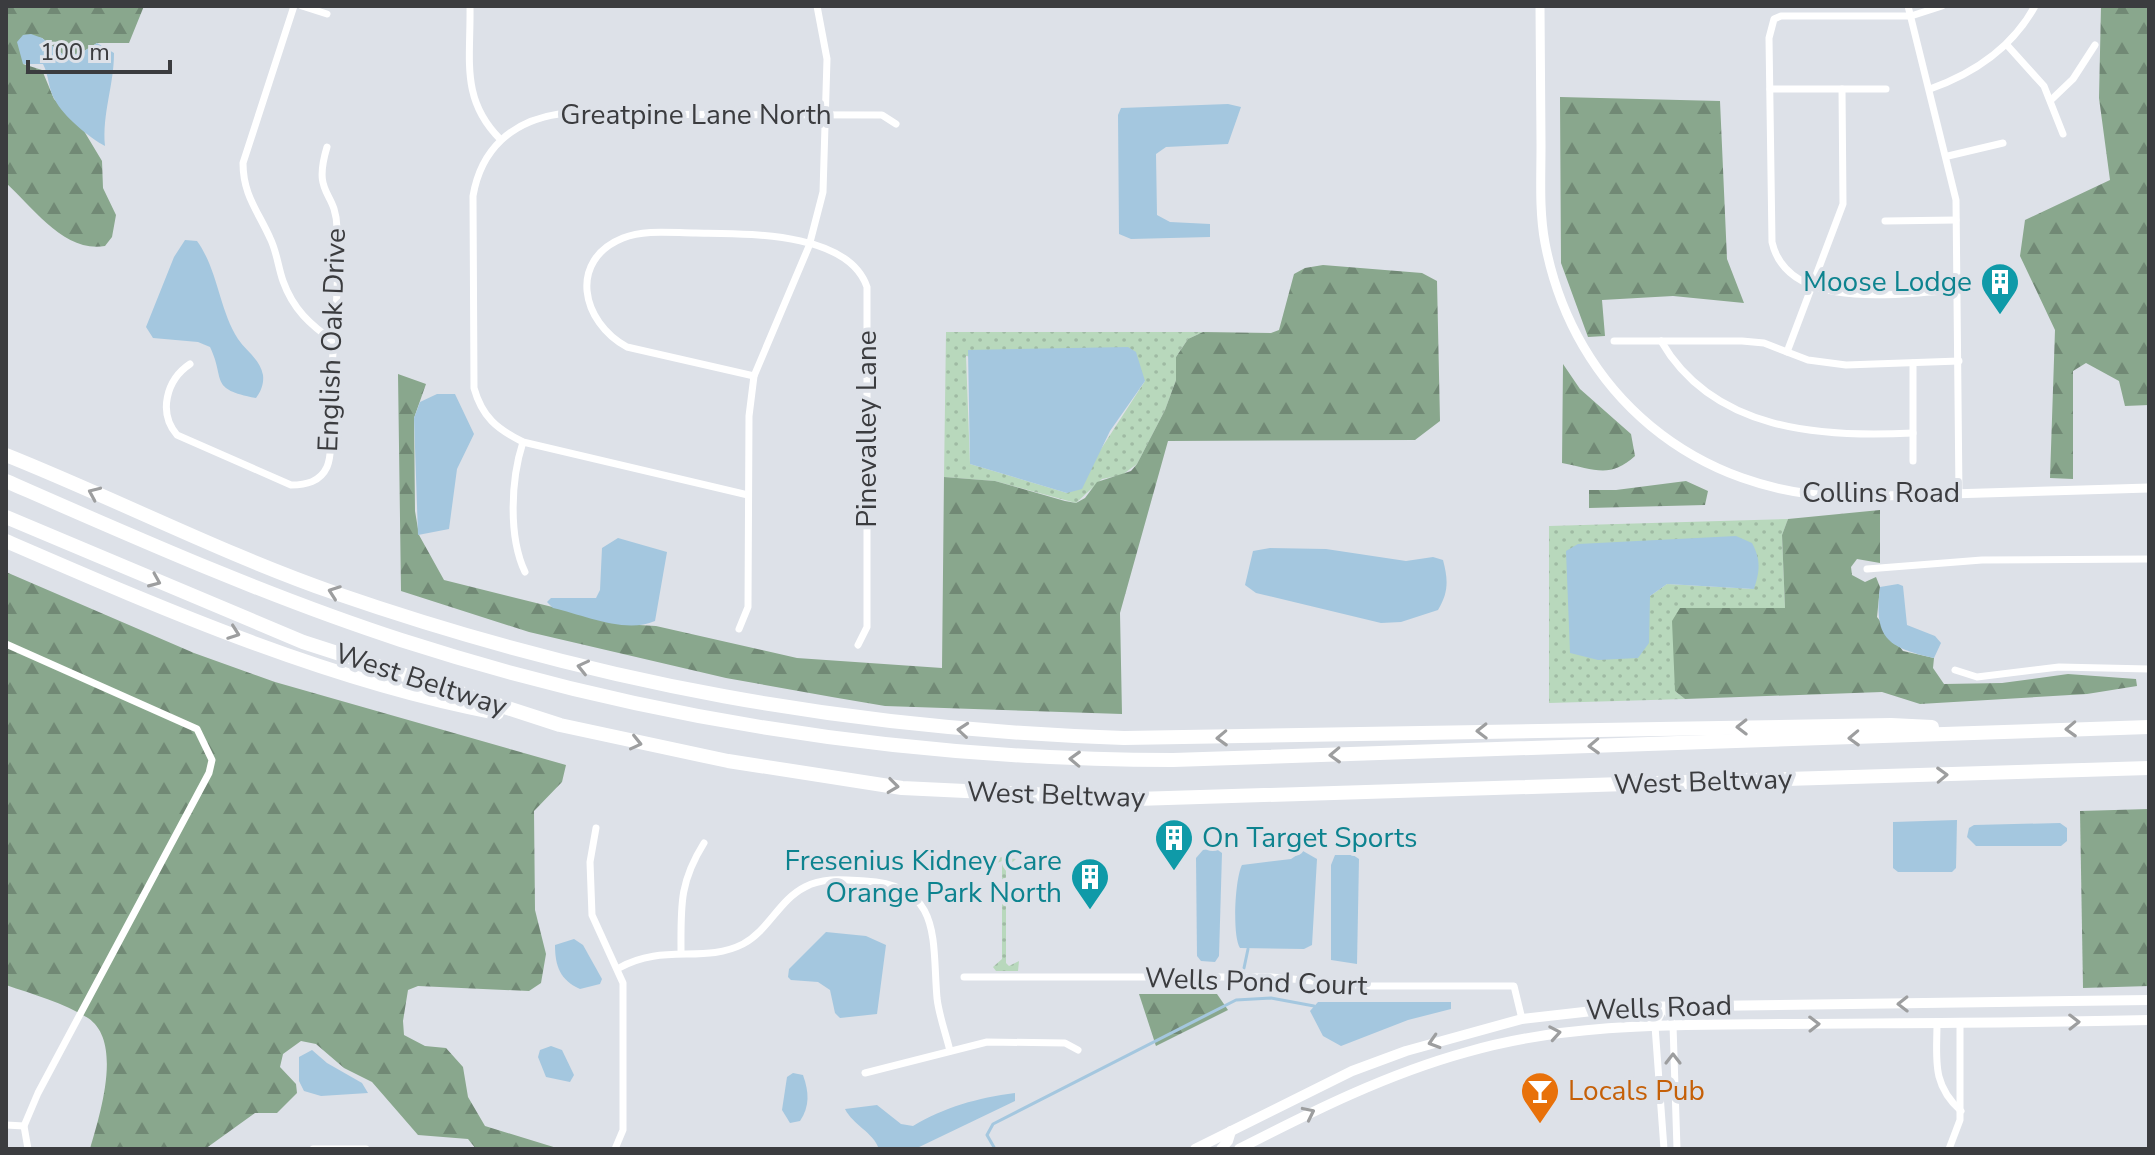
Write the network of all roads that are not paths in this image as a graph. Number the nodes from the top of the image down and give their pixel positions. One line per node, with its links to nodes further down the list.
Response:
1 (294, 6): 34 (street)
2 (302, 6): 10 (street)
3 (470, 6): 23 (street)
4 (817, 6): 20 (street)
5 (1540, 6): 46 (street, Collins Road)
6 (1829, 6): 11 (street)
7 (1908, 6): 12 (street)
8 (1942, 6): 12 (street)
9 (2035, 6): 13 (street)
10 (327, 14)
11 (1829, 16): 12 (street); 15 (street)
12 (1911, 16): 18 (street)
13 (2007, 45): 18 (street); 19 (street)
14 (2095, 45): 19 (street)
15 (1770, 89): 16 (street); 30 (street)
16 (1842, 89): 17 (street); 30 (street)
17 (1886, 89)
18 (1930, 89): 26 (street)
19 (2051, 100): 22 (street)
20 (826, 115): 21 (street, Greatpine Lane North); 23 (street, Greatpine Lane North); 29 (street)
21 (896, 124)
22 (2063, 134)
23 (500, 139): 41 (street)
24 (2003, 143): 26 (street)
25 (327, 147): 34 (street, English Oak Drive)
26 (1948, 156): 27 (street)
27 (1956, 220): 28 (street); 31 (street)
28 (1885, 221)
29 (809, 246): 39 (street); 39 (street, Pinevalley Lane); 55 (street, Pinevalley Lane)
30 (1811, 286): 31 (street); 35 (street)
31 (1958, 290): 36 (street)
32 (1614, 341): 33 (street)
33 (1661, 341): 35 (street); 40 (street)
34 (335, 342): 38 (street, English Oak Drive)
35 (1787, 352): 37 (street)
36 (1959, 361): 37 (street); 46 (street)
37 (1913, 363): 40 (street)
38 (190, 364)
39 (754, 376): 47 (street)
40 (1913, 433): 43 (street)
41 (523, 442): 47 (street); 52 (street)
42 (9, 456): 60 (highway, one-way to 42)
43 (1913, 461)
44 (6, 481): 60 (highway, West Beltway, one-way to 44)
45 (2149, 488): 46 (street, Collins Road)
46 (1959, 494)
47 (748, 495): 53 (street)
48 (6, 517): 58 (highway, West Beltway, one-way to 58)
49 (6, 541): 58 (highway, one-way to 58)
50 (2149, 559): 51 (street)
51 (1867, 569)
52 (525, 572)
53 (739, 629)
54 (6, 644): 81 (street)
55 (858, 645)
56 (2149, 669): 57 (street)
57 (1955, 670)
58 (560, 725): 61 (highway, West Beltway, one-way to 61)
59 (2149, 727): 60 (highway, West Beltway, one-way to 60)
60 (1988, 731)
61 (2149, 768)
62 (596, 828): 65 (street)
63 (704, 843): 64 (street)
64 (681, 952): 65 (street); 77 (street)
65 (619, 968): 86 (street)
66 (964, 977): 70 (street, Wells Pond Court)
67 (2149, 1000): 68 (main road, Wells Road)
68 (1949, 1003): 69 (main road, Wells Road, one-way to 69); 73 (main road)
69 (1665, 1006): 70 (main road, Wells Road); 74 (street); 75 (street)
70 (1522, 1019): 82 (main road, Wells Road, one-way to 82)
71 (2149, 1020): 73 (main road, Wells Road, one-way to 71)
72 (1937, 1023): 73 (main road, Wells Road); 74 (main road, Wells Road, one-way to 72); 79 (street)
73 (1954, 1023): 79 (street)
74 (1673, 1025): 75 (main road, Wells Road); 91 (street, one-way to 74)
75 (1655, 1026): 89 (main road, Wells Road, one-way to 75); 90 (street)
76 (1078, 1050): 77 (street)
77 (950, 1051): 78 (street)
78 (865, 1073)
79 (1961, 1111): 92 (street)
80 (6, 1125): 81 (street)
81 (24, 1126): 83 (street)
82 (1231, 1131): 87 (main road, Wells Road); 88 (main road)
83 (28, 1149)
84 (313, 1149): 85 (street)
85 (366, 1149)
86 (615, 1149)
87 (1195, 1149)
88 (1221, 1149)
89 (1239, 1149)
90 (1664, 1149)
91 (1677, 1149)
92 (1949, 1149)

